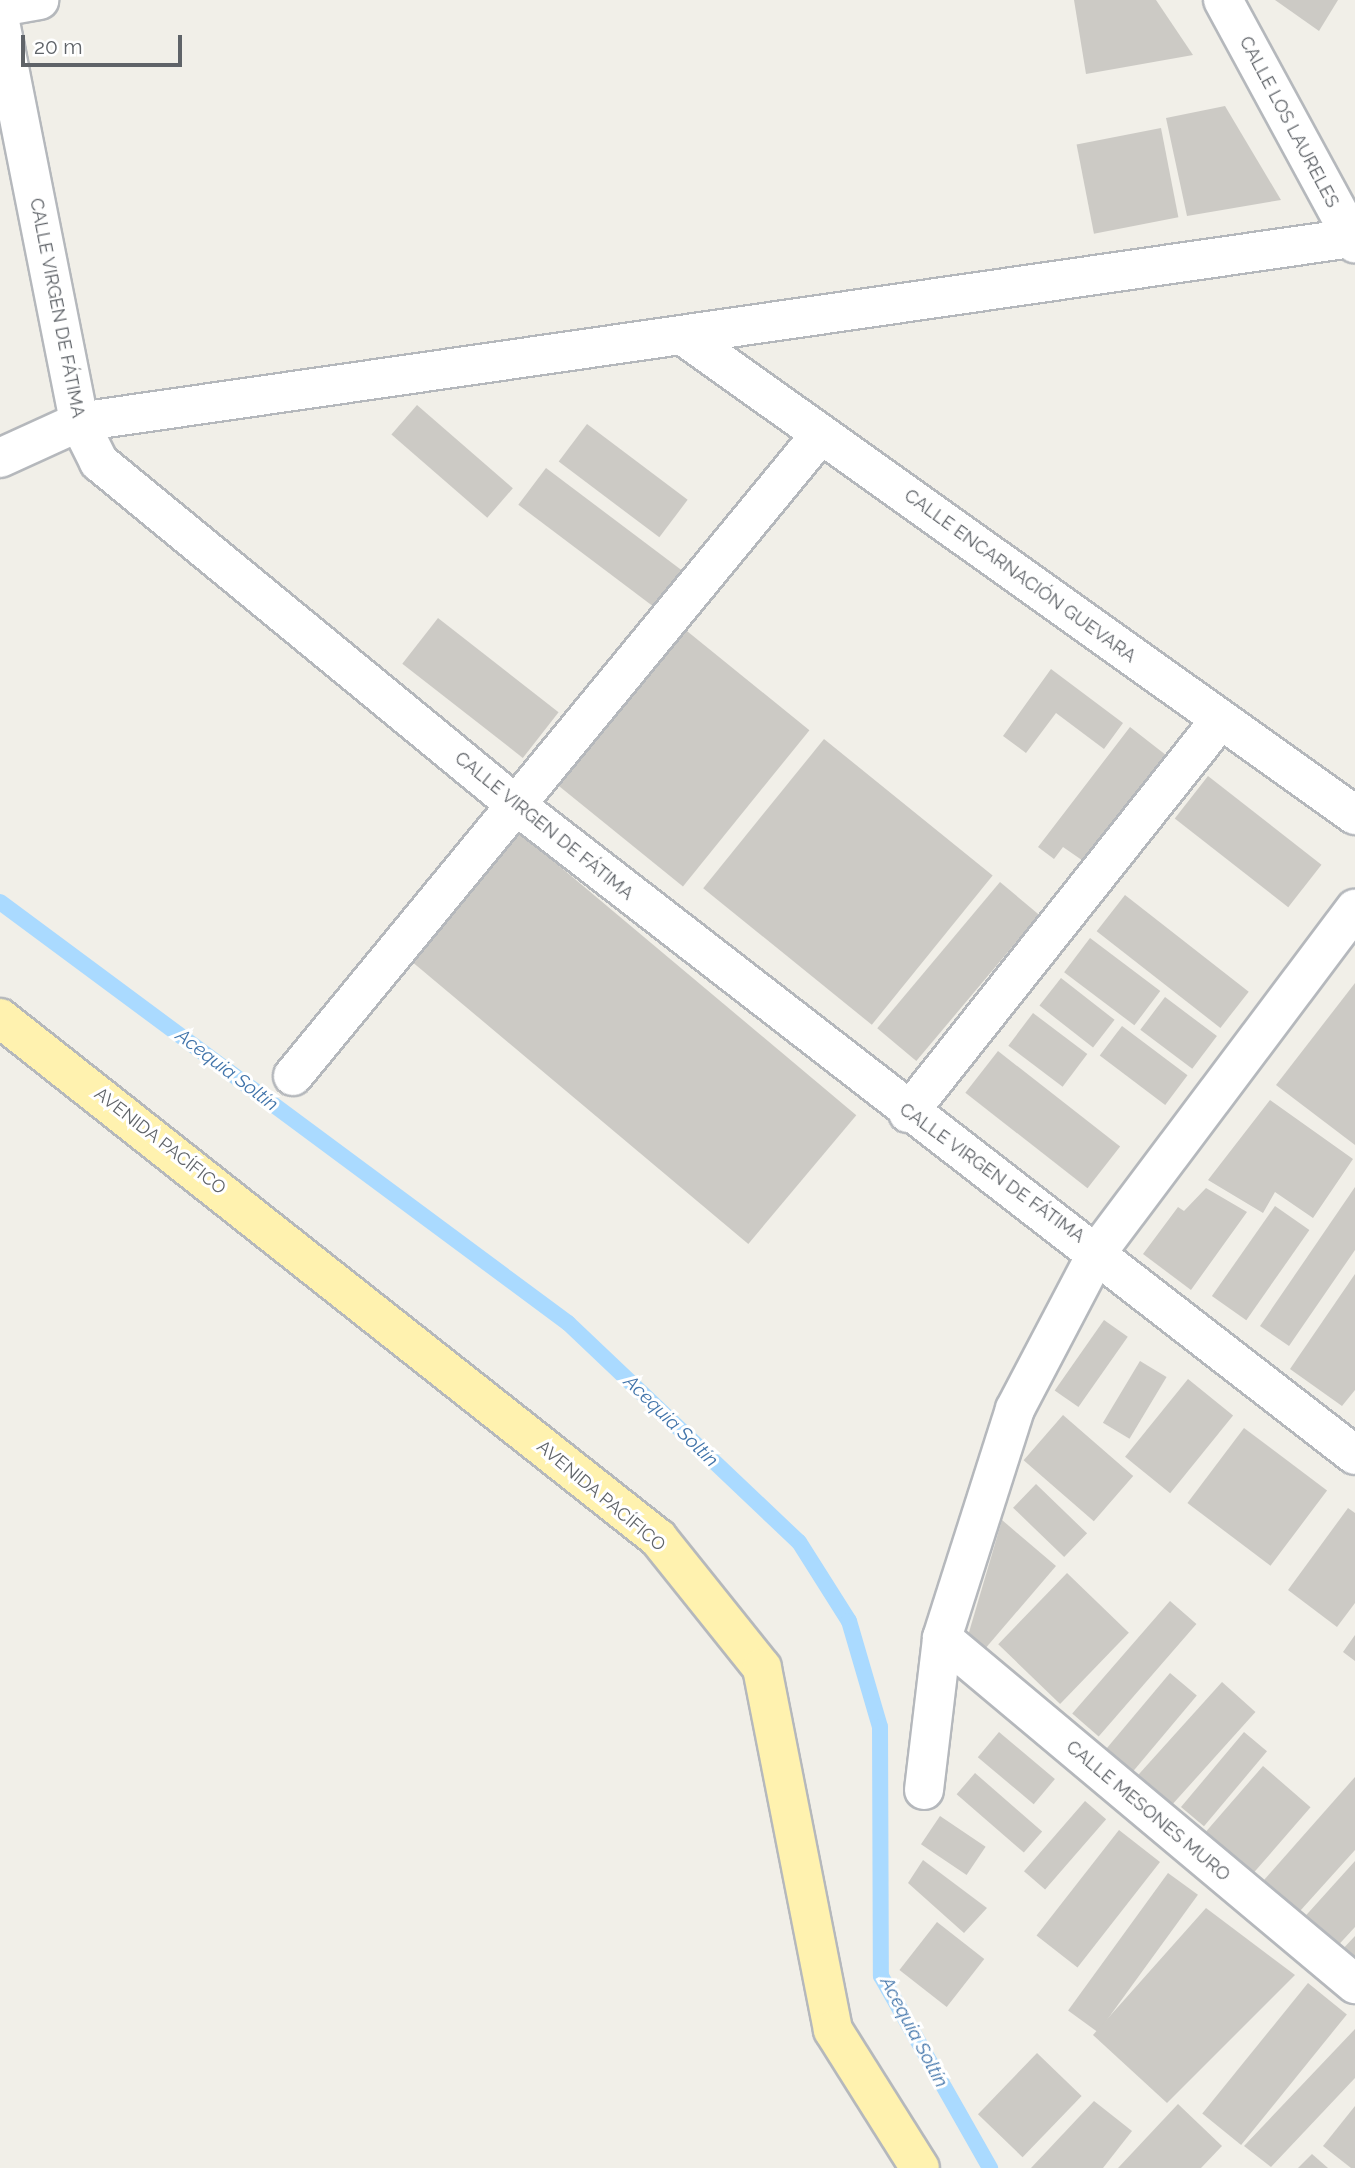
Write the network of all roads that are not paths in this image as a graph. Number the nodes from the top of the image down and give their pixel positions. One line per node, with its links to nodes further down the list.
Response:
1 (39, 0): 2 (street)
2 (0, 7)
3 (1235, 7): 5 (street, CALLE LOS LAURELES)
4 (0, 22): 7 (street, CALLE VIRGEN DE FÁTIMA)
5 (1353, 241): 6 (street)
6 (685, 337): 7 (street); 8 (street, CALLE ENCARNACIÓN GUEVARA)
7 (79, 422): 9 (street); 11 (street, CALLE VIRGEN DE FÁTIMA)
8 (821, 434): 10 (street, CALLE ENCARNACIÓN GUEVARA); 11 (street)
9 (0, 458)
10 (1220, 720): 12 (street, CALLE ENCARNACIÓN GUEVARA); 16 (street)
11 (516, 805): 15 (street); 16 (street, CALLE VIRGEN DE FÁTIMA)
12 (1355, 816)
13 (1355, 909): 17 (street)
14 (0, 1018): 22 (main road, AVENIDA PACÍFICO)
15 (293, 1076)
16 (908, 1113): 17 (street, CALLE VIRGEN DE FÁTIMA)
17 (1098, 1251): 18 (street, CALLE VIRGEN DE FÁTIMA); 19 (street)
18 (1355, 1455)
19 (942, 1638): 20 (street); 21 (street, CALLE MESONES MURO)
20 (924, 1790)
21 (1355, 1984)
22 (920, 2168)

